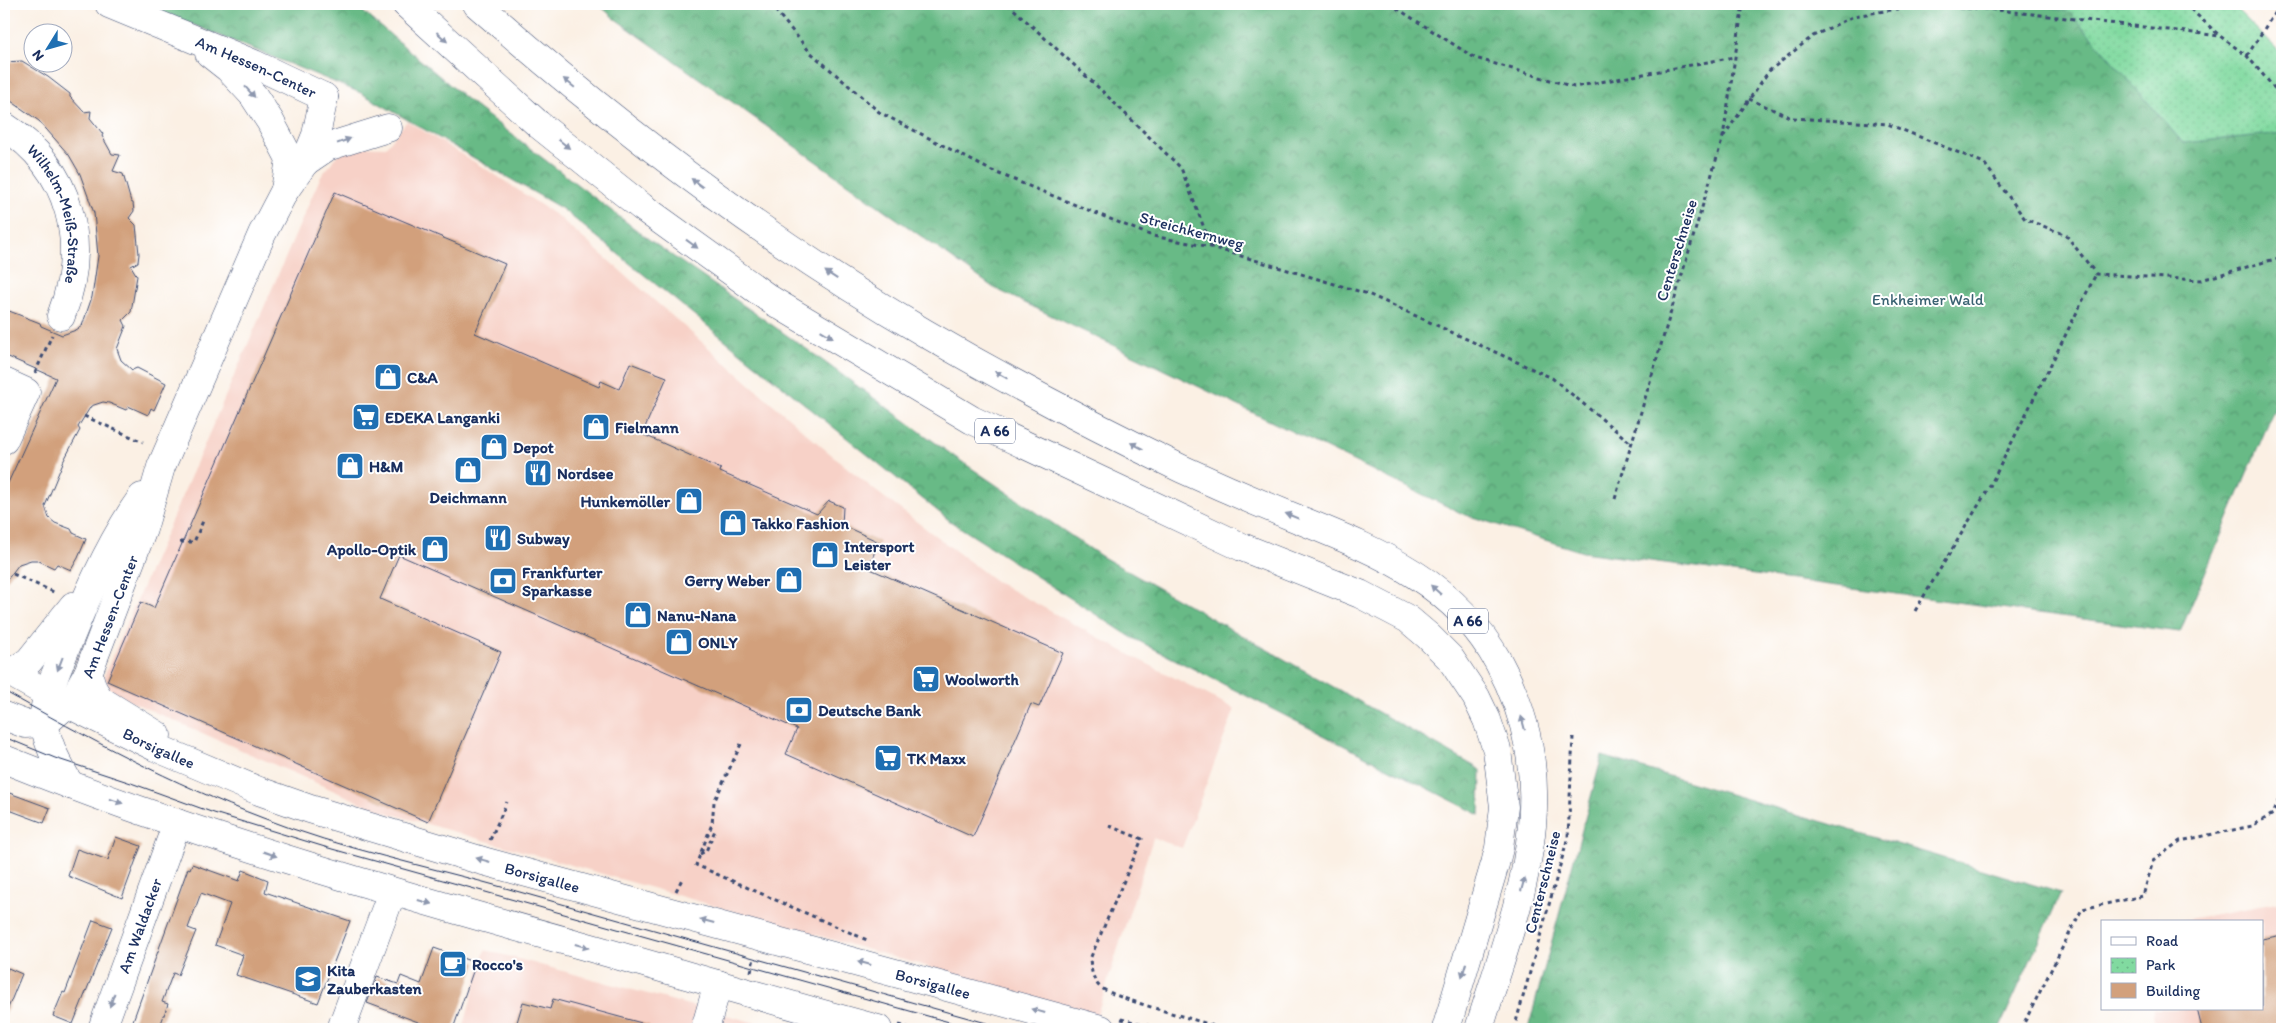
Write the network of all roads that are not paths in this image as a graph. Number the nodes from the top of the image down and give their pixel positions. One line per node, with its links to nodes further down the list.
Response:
1 (110, 4): 4 (main road, Am Hessen-Center)
2 (406, 4): 30 (main road, A 66, one-way to 30)
3 (477, 4): 31 (main road, A 66, one-way to 3)
4 (189, 36): 7 (main road, Am Hessen-Center, one-way to 7); 7 (main road, Am Hessen-Center)
5 (4, 126): 8 (main road, Wilhelm-Meiß-Straße)
6 (388, 128): 7 (main road, one-way to 6)
7 (298, 160): 11 (main road, Am Hessen-Center)
8 (61, 316)
9 (15, 387): 10 (main road)
10 (4, 440)
11 (160, 472): 12 (main road, Am Hessen-Center); 14 (main road, Am Hessen-Center)
12 (103, 565): 13 (main road, Am Hessen-Center); 15 (main road, Am Hessen-Center, one-way to 15)
13 (7, 671): 15 (main road, Borsigallee)
14 (88, 673): 15 (main road); 20 (main road, Am Hessen-Center)
15 (58, 699): 17 (main road, Am Hessen-Center); 20 (main road, Borsigallee)
16 (4, 716): 17 (main road)
17 (45, 723): 19 (main road, Am Hessen-Center)
18 (4, 759): 19 (main road)
19 (70, 785): 21 (main road, one-way to 21)
20 (259, 791): 29 (main road, Borsigallee, one-way to 20)
21 (177, 823): 22 (main road, one-way to 22); 25 (main road, Am Waldacker, one-way to 25)
22 (392, 892): 23 (main road, one-way to 23); 26 (main road)
23 (718, 984): 24 (main road); 27 (main road)
24 (847, 1025): 28 (main road)
25 (102, 1029)
26 (341, 1029)
27 (705, 1029)
28 (878, 1029)
29 (1101, 1029)
30 (1446, 1029)
31 (1479, 1029)

